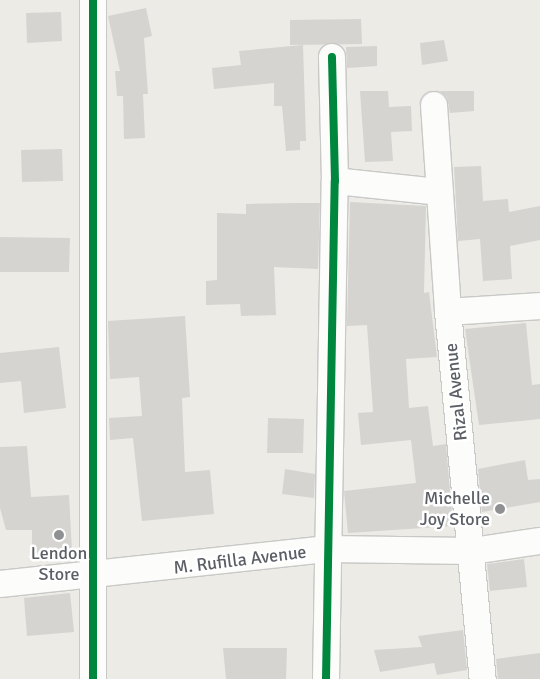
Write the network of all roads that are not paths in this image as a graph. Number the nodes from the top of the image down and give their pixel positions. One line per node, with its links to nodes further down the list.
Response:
1 (93, 0): 11 (street)
2 (332, 57): 4 (street)
3 (434, 105): 5 (street, Rizal Avenue)
4 (335, 181): 5 (street); 9 (street)
5 (439, 192): 7 (street, Rizal Avenue)
6 (540, 306): 7 (street)
7 (448, 312): 10 (street, Rizal Avenue)
8 (540, 541): 10 (street, M. Rufilla Avenue)
9 (328, 549): 10 (street, M. Rufilla Avenue); 11 (street, M. Rufilla Avenue); 14 (street)
10 (472, 551): 15 (street, Rizal Avenue)
11 (95, 577): 12 (street, M. Rufilla Avenue); 13 (street)
12 (0, 584)
13 (93, 679)
14 (326, 679)
15 (483, 679)

